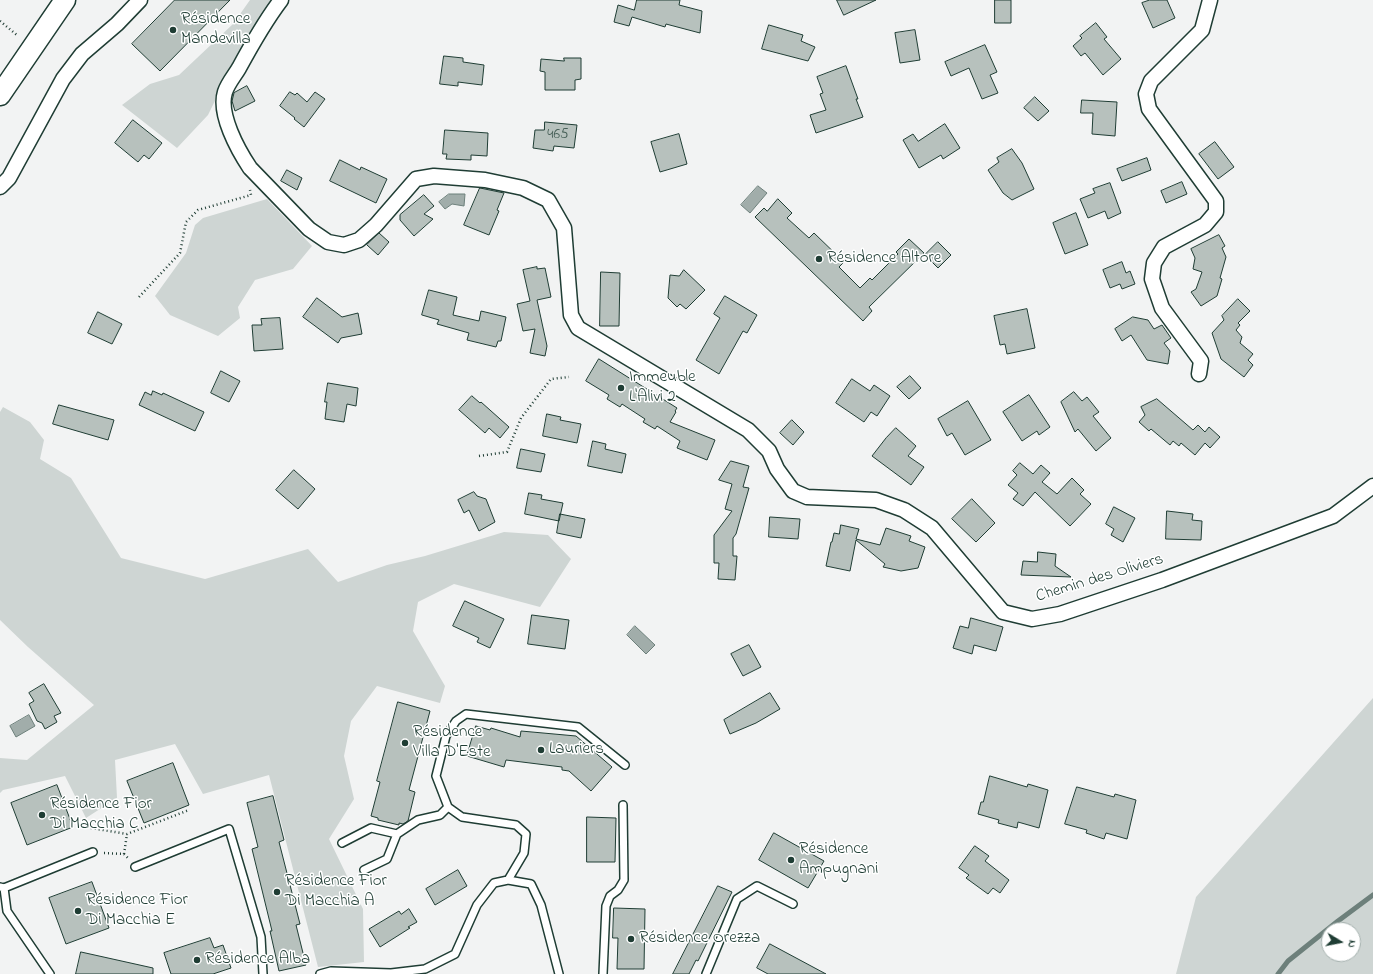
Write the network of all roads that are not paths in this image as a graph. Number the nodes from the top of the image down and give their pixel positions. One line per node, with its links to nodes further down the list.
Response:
1 (65, 0): 5 (street)
2 (140, 0): 6 (street)
3 (281, 0): 8 (street, Chemin des Oliviers)
4 (1210, 0): 7 (street)
5 (0, 95)
6 (0, 187)
7 (1199, 374)
8 (1373, 486)
9 (625, 765): 11 (lane)
10 (623, 805): 26 (lane)
11 (448, 807): 12 (lane); 17 (lane)
12 (397, 834): 13 (lane); 16 (lane)
13 (342, 843)
14 (93, 852): 18 (lane)
15 (135, 867): 23 (lane)
16 (364, 870)
17 (508, 880): 24 (lane); 25 (lane)
18 (2, 887): 20 (lane)
19 (793, 904): 27 (lane)
20 (6, 911): 21 (lane); 22 (lane)
21 (0, 916)
22 (50, 974)
23 (263, 974)
24 (320, 974)
25 (558, 974)
26 (603, 974)
27 (706, 974)

